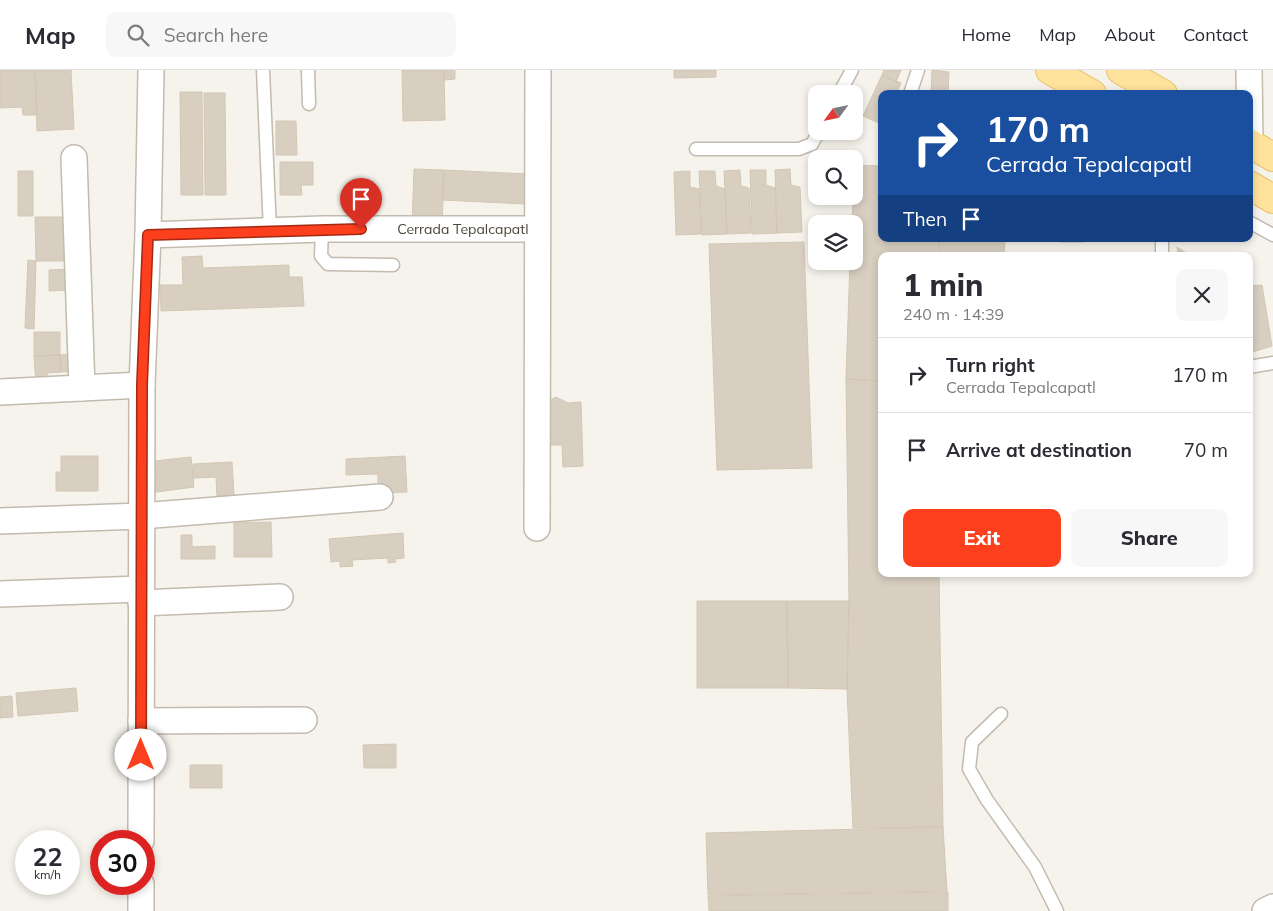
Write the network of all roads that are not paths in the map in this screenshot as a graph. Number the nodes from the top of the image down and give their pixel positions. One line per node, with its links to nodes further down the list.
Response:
1 (151, 70): 27 (street)
2 (263, 70): 26 (lane)
3 (308, 70): 15 (lane)
4 (538, 70): 25 (street)
5 (852, 70): 10 (lane)
6 (918, 70): 11 (lane)
7 (1050, 70): 12 (main road)
8 (1120, 70): 13 (main road)
9 (1249, 70): 14 (street)
10 (844, 85)
11 (911, 90)
12 (1085, 90)
13 (1150, 90)
14 (1249, 90)
15 (309, 104)
16 (814, 140): 18 (lane)
17 (1253, 145): 19 (main road)
18 (696, 149)
19 (1273, 157)
20 (74, 158): 33 (street)
21 (1253, 187): 22 (main road)
22 (1273, 199)
23 (1253, 224): 28 (lane)
24 (322, 229): 25 (street, Cerrada Tepalcapatl); 26 (street, Cerrada Tepalcapatl); 29 (lane)
25 (537, 229): 38 (street)
26 (270, 231): 27 (street, Cerrada Tepalcapatl)
27 (148, 235): 32 (street)
28 (1273, 235)
29 (393, 265)
30 (1273, 363): 31 (lane)
31 (1253, 366)
32 (142, 385): 33 (street); 36 (street)
33 (82, 388): 34 (street)
34 (0, 392)
35 (380, 497): 36 (street)
36 (141, 516): 37 (street); 40 (street)
37 (0, 521)
38 (537, 528)
39 (0, 594): 40 (street)
40 (141, 596): 41 (street); 44 (street)
41 (280, 597)
42 (1001, 714): 49 (lane)
43 (304, 720): 44 (street)
44 (141, 721): 45 (street)
45 (141, 830)
46 (141, 895): 48 (street)
47 (1273, 907): 50 (street)
48 (141, 911)
49 (1057, 911)
50 (1265, 911)

